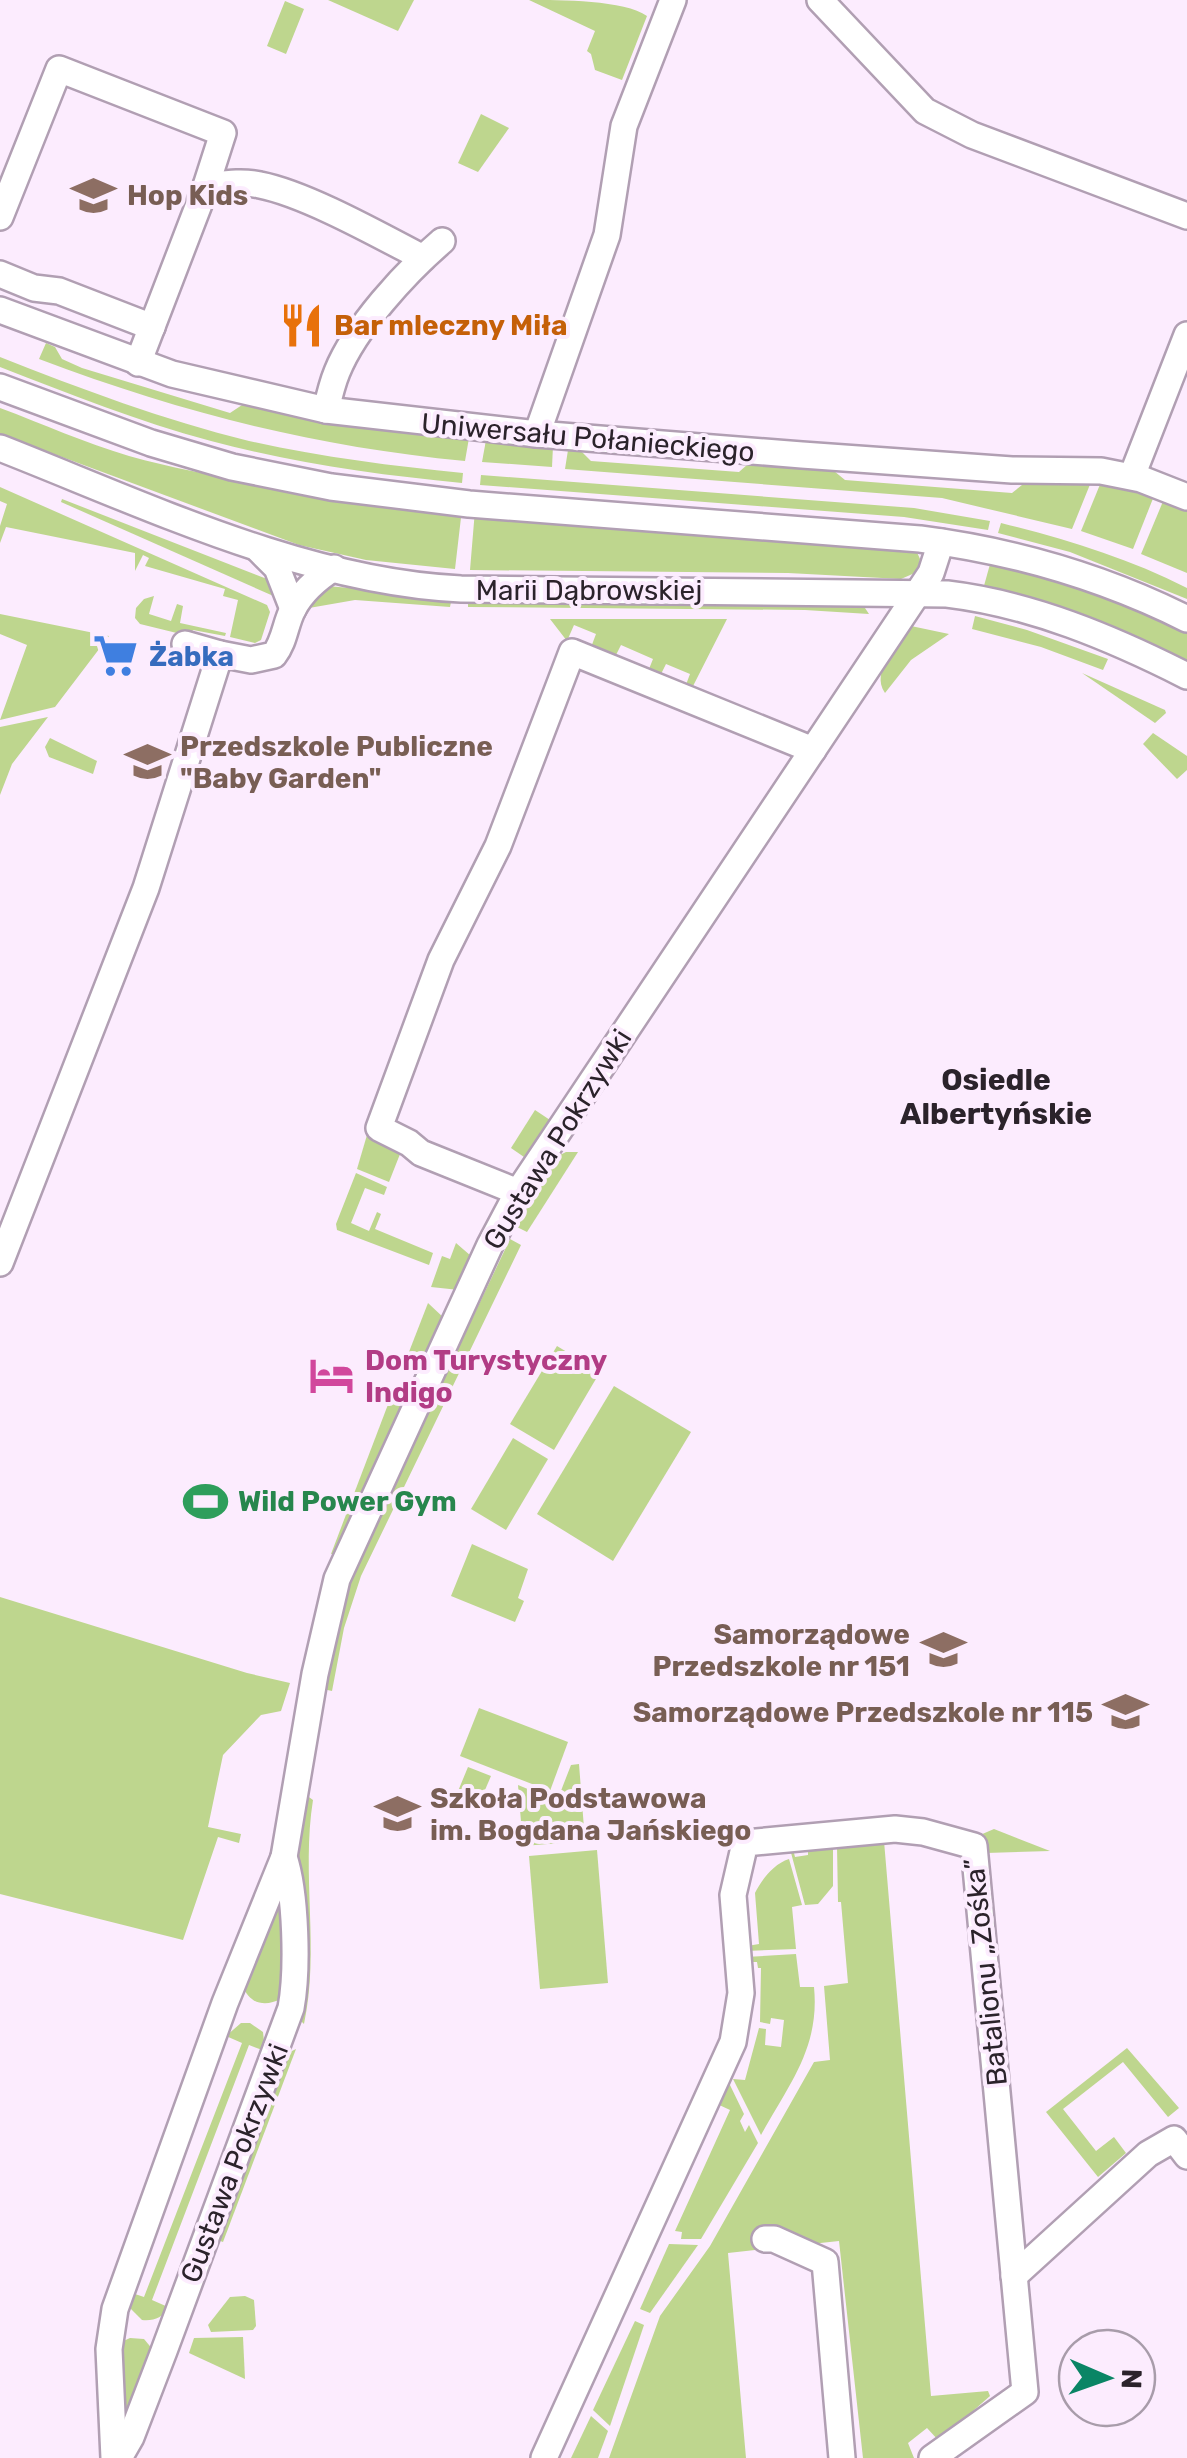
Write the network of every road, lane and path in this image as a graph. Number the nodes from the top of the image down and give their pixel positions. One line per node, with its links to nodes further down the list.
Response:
1 (674, 0): 13 (street)
2 (820, 0): 4 (street)
3 (206, 186): 5 (street); 8 (street); 12 (street)
4 (1187, 216)
5 (0, 217)
6 (0, 274): 8 (street)
7 (0, 310): 10 (street, Uniwersału Połanieckiego)
8 (152, 327): 10 (street)
9 (1187, 334): 15 (street)
10 (138, 363): 12 (street, Uniwersału Połanieckiego)
11 (0, 387): 17 (street)
12 (326, 410): 13 (street, Uniwersału Połanieckiego)
13 (538, 434): 15 (street, Uniwersału Połanieckiego)
14 (0, 448): 18 (street, Marii Dąbrowskiej)
15 (1132, 476): 16 (street, Uniwersału Połanieckiego)
16 (1187, 497)
17 (941, 542): 20 (street, Gustawa Pokrzywki); 22 (street)
18 (256, 547): 19 (street, Marii Dąbrowskiej); 21 (street)
19 (334, 568): 20 (street, Marii Dąbrowskiej); 21 (street)
20 (918, 592): 25 (street, Marii Dąbrowskiej); 26 (street, Gustawa Pokrzywki)
21 (293, 609): 24 (street)
22 (1187, 619)
23 (184, 644): 24 (street)
24 (220, 654): 28 (street)
25 (1187, 676)
26 (813, 750): 27 (street, Gustawa Pokrzywki); 27 (street)
27 (518, 1192): 29 (street, Gustawa Pokrzywki)
28 (0, 1263)
29 (284, 1857): 33 (street, Gustawa Pokrzywki); 33 (street, Gustawa Pokrzywki)
30 (1187, 2156): 32 (street)
31 (765, 2239): 35 (street)
32 (1014, 2276): 34 (street, Batalionu „Zośka”); 36 (street, Batalionu „Zośka”)
33 (116, 2458)
34 (544, 2458)
35 (842, 2458)
36 (932, 2458)

